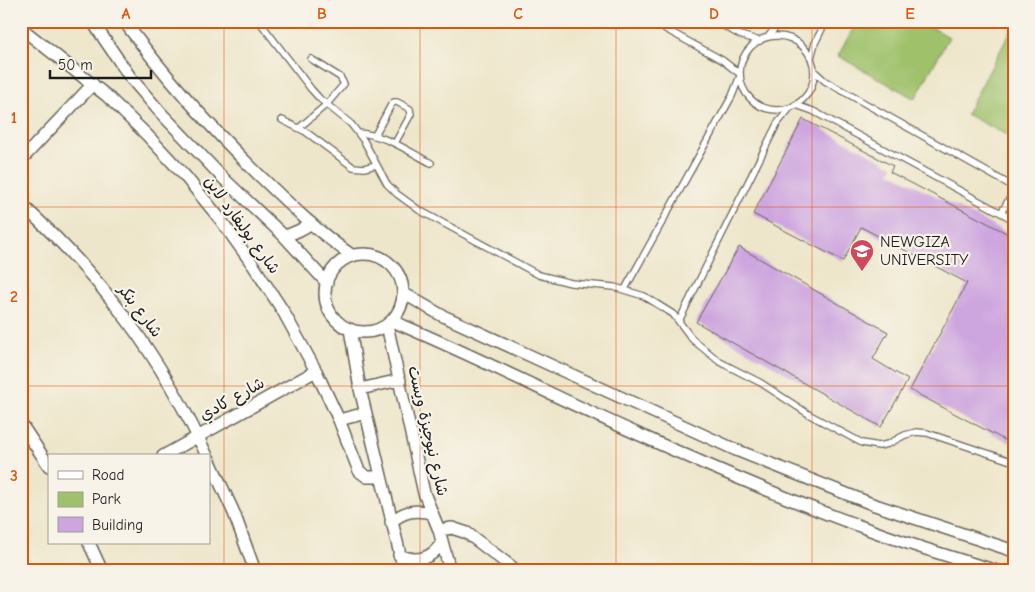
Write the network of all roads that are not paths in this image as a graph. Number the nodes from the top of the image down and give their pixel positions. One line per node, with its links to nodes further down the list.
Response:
1 (92, 21): 33 (street)
2 (124, 21): 32 (street)
3 (259, 21): 16 (lane)
4 (651, 21): 14 (lane)
5 (715, 21): 10 (lane)
6 (780, 21): 9 (lane)
7 (826, 21): 11 (lane)
8 (21, 28): 15 (street, شارع بوليفارد لاين)
9 (767, 38): 10 (lane); 11 (lane)
10 (760, 41): 14 (lane)
11 (811, 58): 13 (lane)
12 (311, 59): 16 (lane)
13 (814, 71): 17 (lane); 27 (lane)
14 (740, 75): 18 (lane); 36 (lane)
15 (93, 84): 24 (street); 41 (street, شارع بوليفارد لاين)
16 (326, 104): 20 (lane); 21 (lane)
17 (796, 105): 18 (lane); 30 (lane)
18 (790, 108): 38 (lane)
19 (282, 120): 20 (lane)
20 (300, 127): 26 (lane)
21 (359, 133): 22 (lane); 26 (lane)
22 (375, 135): 23 (lane); 23 (lane)
23 (395, 143): 25 (lane)
24 (21, 160)
25 (432, 163)
26 (376, 165): 36 (lane)
27 (1014, 187)
28 (1014, 191): 30 (lane)
29 (21, 204): 47 (street, شارع بنكر)
30 (1002, 213): 31 (lane)
31 (1014, 220)
32 (311, 223): 33 (street); 34 (street)
33 (284, 236): 35 (street)
34 (352, 256): 35 (street); 37 (street)
35 (326, 283): 40 (street)
36 (625, 289): 38 (lane)
37 (403, 293): 39 (street); 59 (street)
38 (679, 321): 51 (lane)
39 (389, 323): 40 (street); 42 (street, شارع نيوجيزة ويست); 66 (street)
40 (350, 329): 43 (street)
41 (316, 371): 45 (street, شارع بوليفارد لاين); 47 (street, شارع كادي)
42 (400, 380): 43 (street); 54 (street, شارع نيوجيزة ويست)
43 (360, 389): 44 (street)
44 (366, 413): 45 (street); 53 (street)
45 (339, 420): 53 (street, شارع بوليفارد لاين)
46 (21, 424): 52 (street)
47 (198, 435): 48 (street, شارع كادي); 49 (street, شارع بنكر)
48 (166, 454)
49 (207, 454)
50 (210, 461): 62 (street, شارع بنكر)
51 (1014, 462)
52 (48, 464)
53 (381, 477): 55 (street)
54 (432, 513): 55 (street); 56 (street, شارع نيوجيزة ويست)
55 (391, 522): 60 (street)
56 (439, 530): 57 (street, شارع نيوجيزة ويست); 65 (street)
57 (442, 542): 60 (street); 64 (street, شارع نيوجيزة ويست)
58 (89, 544): 61 (street)
59 (1014, 551)
60 (399, 555): 63 (street)
61 (102, 571)
62 (255, 571)
63 (404, 571)
64 (450, 571)
65 (517, 571)
66 (997, 571)

